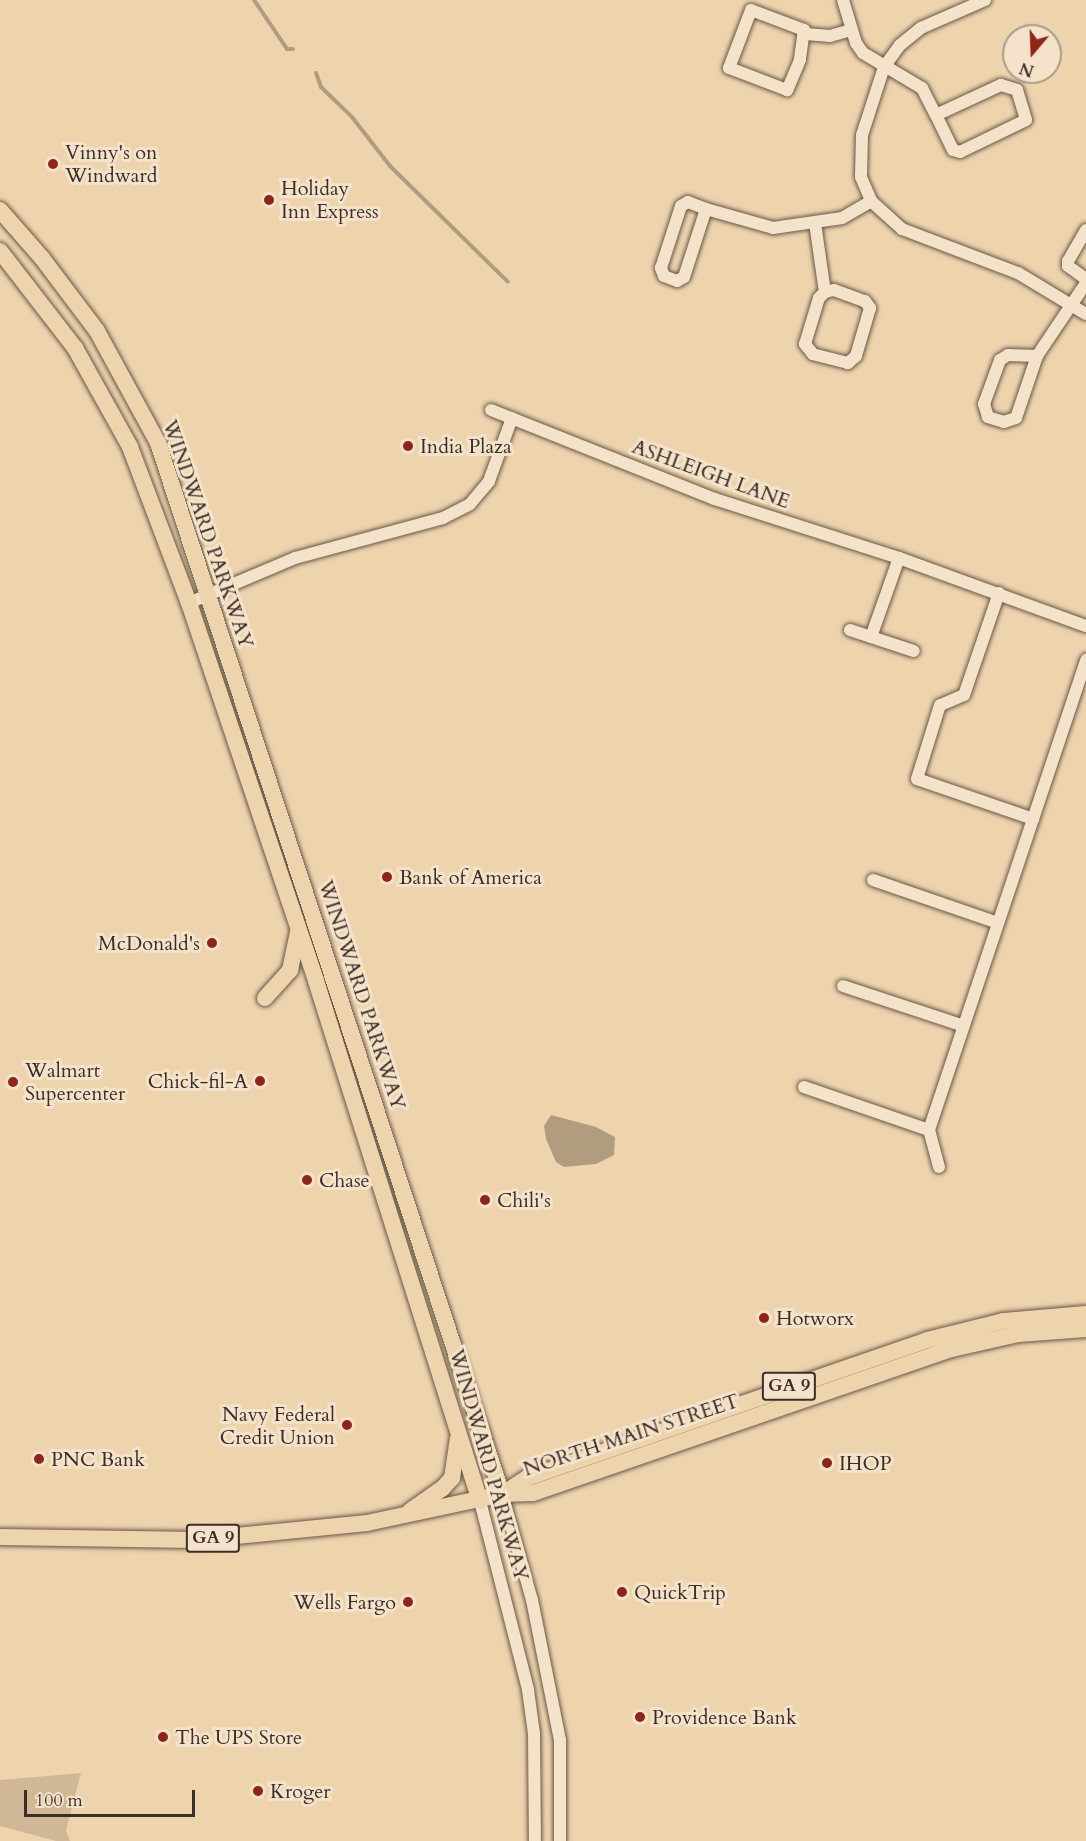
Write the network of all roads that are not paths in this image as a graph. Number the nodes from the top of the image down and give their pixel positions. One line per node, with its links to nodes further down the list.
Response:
1 (843, 0): 3 (street)
2 (985, 0): 5 (street)
3 (851, 30): 4 (street); 5 (street)
4 (806, 34): 4 (street)
5 (884, 67): 6 (street); 7 (street)
6 (936, 115): 6 (street)
7 (871, 201): 10 (street); 15 (street)
8 (706, 209): 8 (street); 10 (street)
9 (0, 210): 22 (main road, WINDWARD PARKWAY)
10 (815, 223): 14 (street)
11 (1086, 230): 13 (street)
12 (0, 251): 23 (main road, WINDWARD PARKWAY)
13 (1086, 281): 15 (street)
14 (825, 292): 14 (street)
15 (1071, 305): 16 (street); 17 (street)
16 (1086, 314)
17 (1037, 357): 17 (street)
18 (491, 410): 19 (street, ASHLEIGH LANE)
19 (512, 418): 20 (street, ASHLEIGH LANE); 22 (street)
20 (899, 558): 21 (street, ASHLEIGH LANE); 26 (street)
21 (999, 593): 24 (street, ASHLEIGH LANE); 29 (street)
22 (207, 595): 23 (street); 42 (main road, WINDWARD PARKWAY)
23 (189, 603): 32 (main road, WINDWARD PARKWAY)
24 (1086, 626)
25 (850, 630): 26 (street)
26 (871, 637): 27 (street)
27 (914, 651)
28 (1086, 660): 29 (street)
29 (1033, 819): 31 (street)
30 (873, 880): 31 (street)
31 (998, 923): 35 (street)
32 (298, 929): 34 (main road); 41 (main road, WINDWARD PARKWAY)
33 (843, 986): 35 (street)
34 (265, 998)
35 (964, 1026): 37 (street)
36 (804, 1087): 37 (street)
37 (930, 1130): 38 (street)
38 (939, 1167)
39 (1086, 1314): 42 (main road, NORTH MAIN STREET / GA 9)
40 (1086, 1329): 42 (main road, NORTH MAIN STREET / GA 9)
41 (459, 1431): 43 (main road, WINDWARD PARKWAY); 44 (main road)
42 (502, 1494): 43 (main road, GA 9); 47 (street, WINDWARD PARKWAY)
43 (480, 1501): 44 (main road, GA 9); 46 (street, WINDWARD PARKWAY)
44 (402, 1516): 45 (main road, GA 9)
45 (0, 1537)
46 (535, 1841)
47 (560, 1841)

